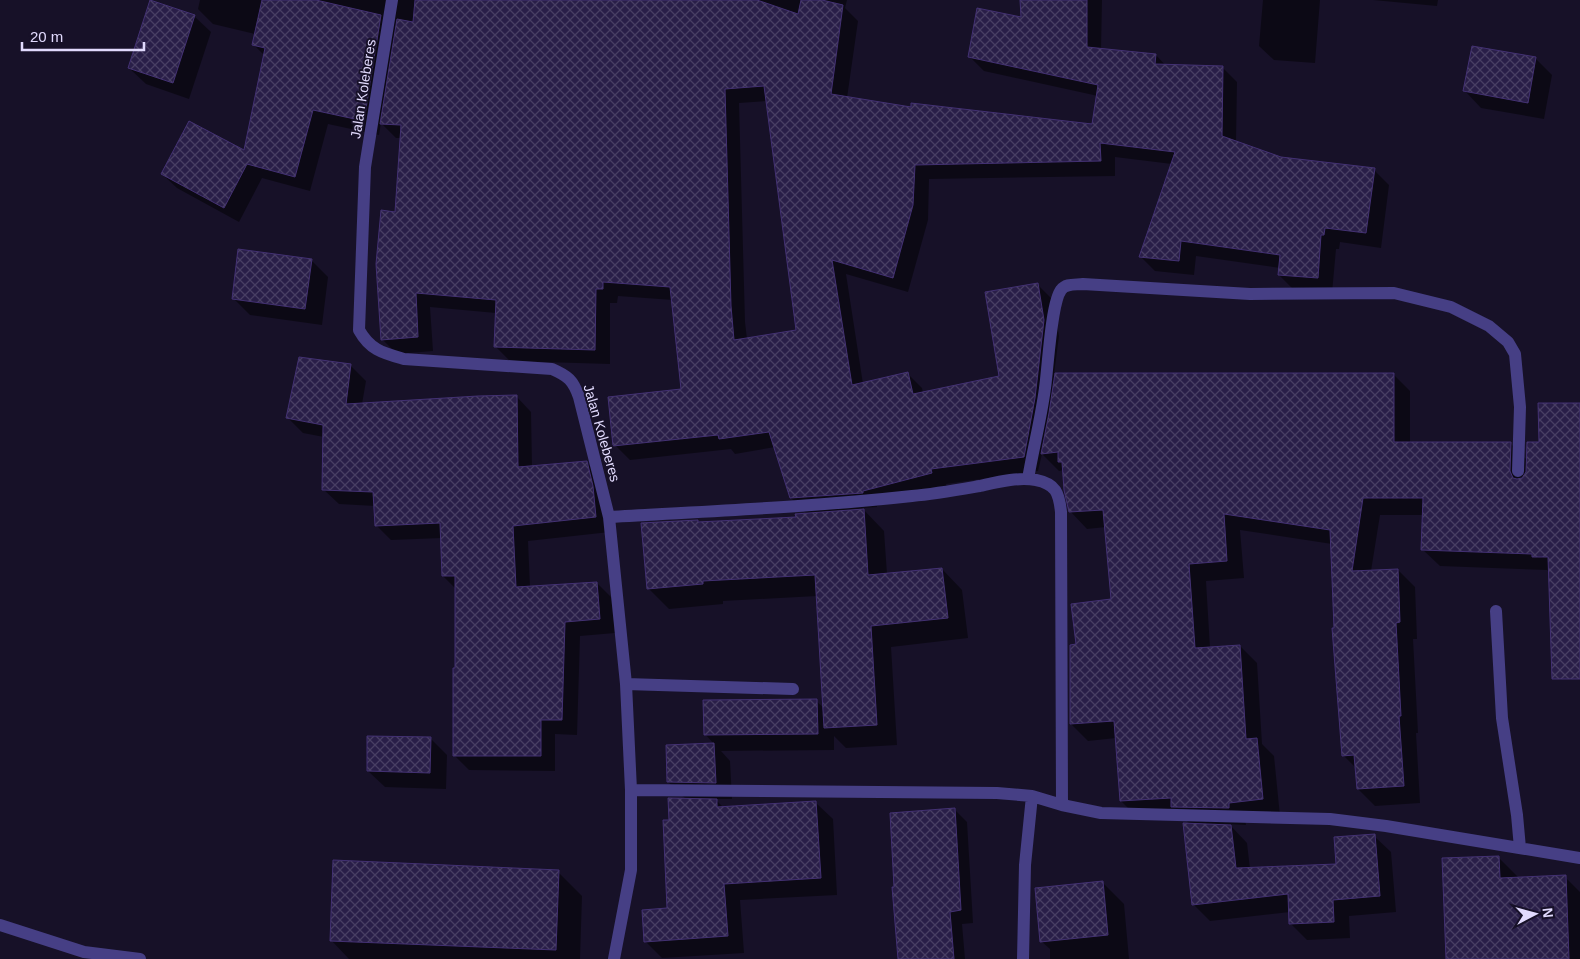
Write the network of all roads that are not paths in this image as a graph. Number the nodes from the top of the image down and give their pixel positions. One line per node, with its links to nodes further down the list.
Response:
1 (392, 0): 4 (street, Jalan Koleberes)
2 (1518, 471): 3 (street)
3 (1028, 479): 4 (street); 10 (street)
4 (609, 517): 6 (street, Jalan Koleberes)
5 (1496, 611): 11 (street)
6 (626, 684): 7 (street); 8 (street, Jalan Koleberes)
7 (793, 689)
8 (631, 790): 9 (street); 15 (street, Jalan Koleberes)
9 (1032, 796): 10 (street); 16 (street)
10 (1062, 805): 11 (street)
11 (1520, 848): 12 (street)
12 (1580, 858)
13 (0, 925): 14 (street)
14 (140, 959)
15 (614, 959)
16 (1023, 959)

